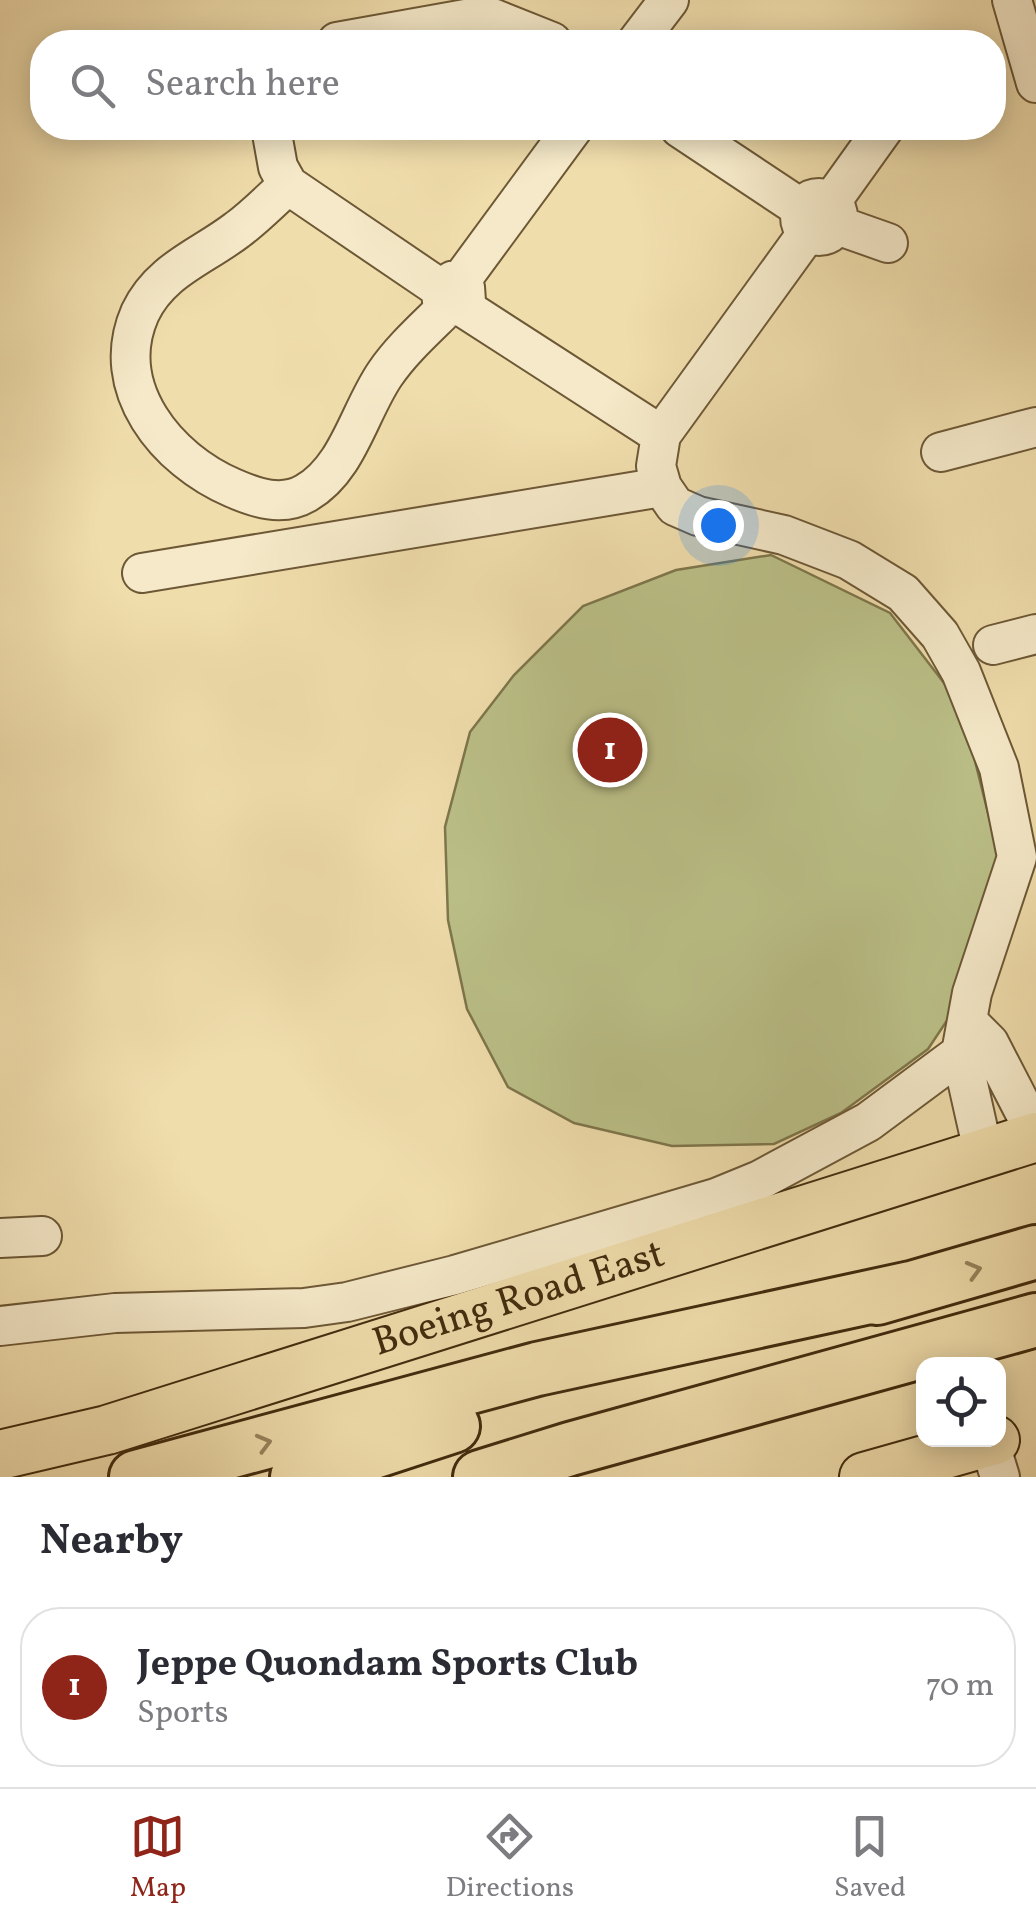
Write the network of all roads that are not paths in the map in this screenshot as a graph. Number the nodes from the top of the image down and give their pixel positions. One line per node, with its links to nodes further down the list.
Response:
1 (669, 0): 5 (street)
2 (1012, 0): 6 (street)
3 (404, 30): 4 (street)
4 (523, 30)
5 (646, 30)
6 (1036, 83)
7 (273, 140): 11 (street)
8 (564, 140): 14 (street)
9 (699, 140): 12 (street)
10 (875, 140): 12 (street)
11 (288, 185): 14 (street); 14 (street)
12 (819, 217): 13 (street); 16 (street)
13 (888, 242)
14 (452, 296): 16 (street)
15 (1036, 427): 17 (street)
16 (662, 435): 18 (street)
17 (941, 452)
18 (662, 486): 19 (street); 22 (street)
19 (142, 574)
20 (1036, 634): 21 (street)
21 (993, 645)
22 (1026, 855): 23 (street)
23 (973, 1039): 24 (street); 25 (street); 31 (street)
24 (1036, 1135): 25 (main road, Boeing Road East)
25 (984, 1152): 34 (main road, Boeing Road East)
26 (42, 1236): 27 (street)
27 (0, 1238)
28 (1036, 1252): 29 (highway, one-way to 28)
29 (911, 1288): 35 (highway, one-way to 29); 36 (highway)
30 (1036, 1320): 37 (highway); 38 (highway)
31 (0, 1326)
32 (1036, 1427): 33 (main road)
33 (996, 1449): 39 (main road)
34 (0, 1455)
35 (136, 1477)
36 (297, 1477)
37 (480, 1477)
38 (574, 1477)
39 (864, 1477)

